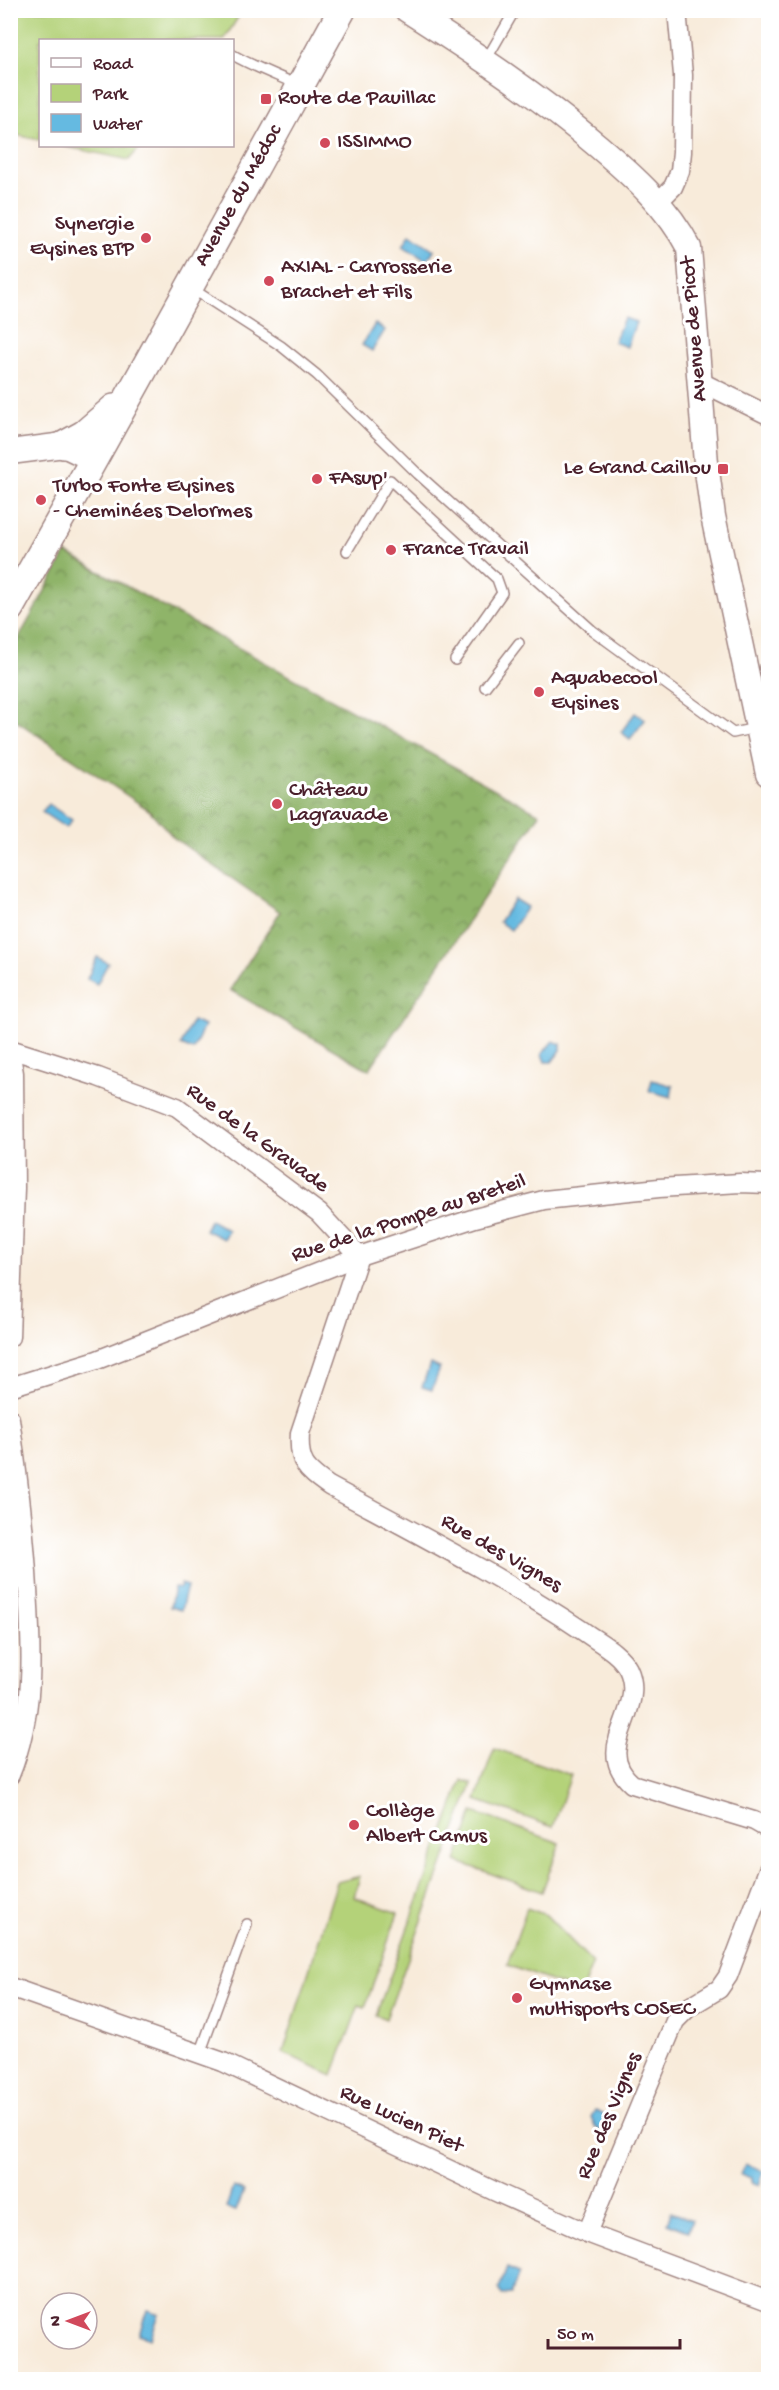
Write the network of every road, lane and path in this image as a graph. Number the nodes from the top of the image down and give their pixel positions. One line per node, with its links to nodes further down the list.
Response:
1 (342, 10): 7 (main road, Avenue du Médoc)
2 (408, 10): 6 (street, Avenue de Picot)
3 (515, 10): 6 (lane)
4 (677, 10): 8 (street)
5 (234, 56): 7 (lane)
6 (486, 60): 8 (street, Avenue de Picot)
7 (300, 86): 9 (main road, Avenue du Médoc)
8 (658, 202): 10 (street, Avenue de Picot)
9 (189, 286): 11 (main road, Avenue du Médoc); 21 (lane)
10 (699, 381): 12 (street); 21 (street, Avenue de Picot)
11 (138, 383): 13 (main road, Avenue du Médoc); 15 (main road, Avenue du Médoc)
12 (768, 415)
13 (64, 445): 14 (street); 15 (street)
14 (10, 452)
15 (93, 459): 17 (main road, Avenue du Médoc)
16 (347, 551): 19 (lane)
17 (10, 608)
18 (519, 643): 20 (lane)
19 (454, 660)
20 (485, 687)
21 (758, 727): 22 (street, Avenue de Picot)
22 (768, 774)
23 (10, 1050): 25 (street, Rue de la Gravade); 26 (street)
24 (768, 1184): 25 (street, Rue de la Pompe au Breteil)
25 (358, 1256): 27 (street, Rue de la Pompe au Breteil); 30 (street, Rue des Vignes)
26 (10, 1337)
27 (10, 1387)
28 (10, 1419): 29 (street)
29 (10, 1775)
30 (768, 1829)
31 (768, 1870): 35 (street, Rue des Vignes)
32 (247, 1924): 34 (lane)
33 (10, 1987): 34 (street, Rue Lucien Piet)
34 (200, 2054): 35 (street, Rue Lucien Piet)
35 (587, 2233): 36 (street, Rue Lucien Piet)
36 (768, 2301)

